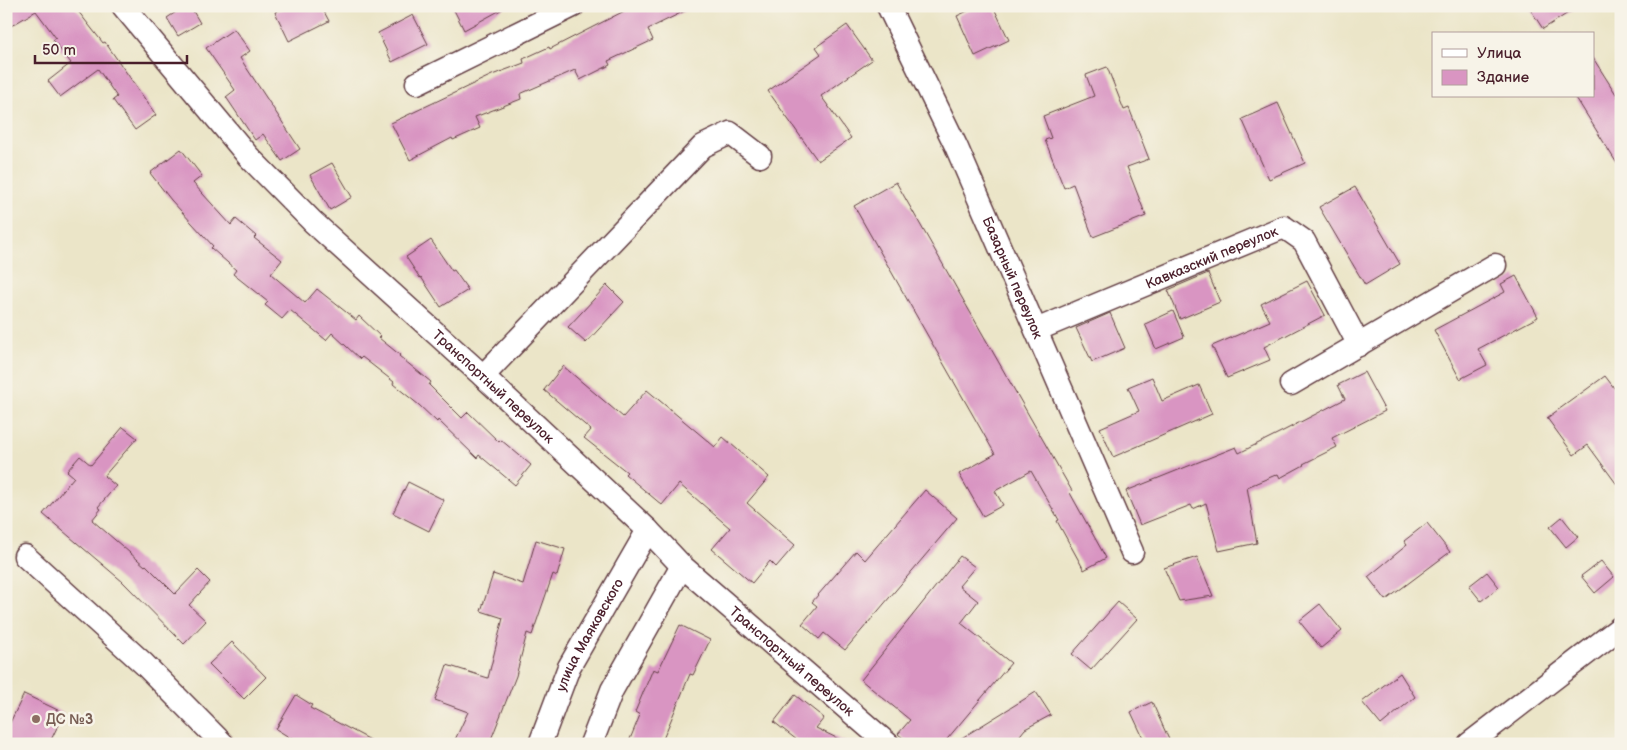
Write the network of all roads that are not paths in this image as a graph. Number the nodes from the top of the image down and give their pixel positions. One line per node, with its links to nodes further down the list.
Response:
1 (123, 6): 9 (street, Транспортный переулок)
2 (573, 6): 4 (street)
3 (888, 6): 7 (street, Базарный переулок)
4 (417, 83)
5 (760, 156): 9 (street)
6 (1495, 265): 8 (street)
7 (1036, 330): 8 (street, Кавказский переулок); 12 (street, Базарный переулок)
8 (1359, 345): 10 (street)
9 (483, 376): 11 (street, Транспортный переулок)
10 (1291, 384)
11 (648, 530): 14 (street, Транспортный переулок); 17 (street, улица Маяковского)
12 (1132, 552)
13 (25, 556): 16 (street)
14 (682, 566): 18 (street); 19 (street, Транспортный переулок)
15 (1621, 627): 20 (street)
16 (223, 744)
17 (540, 744)
18 (591, 744)
19 (888, 744)
20 (1469, 744)

